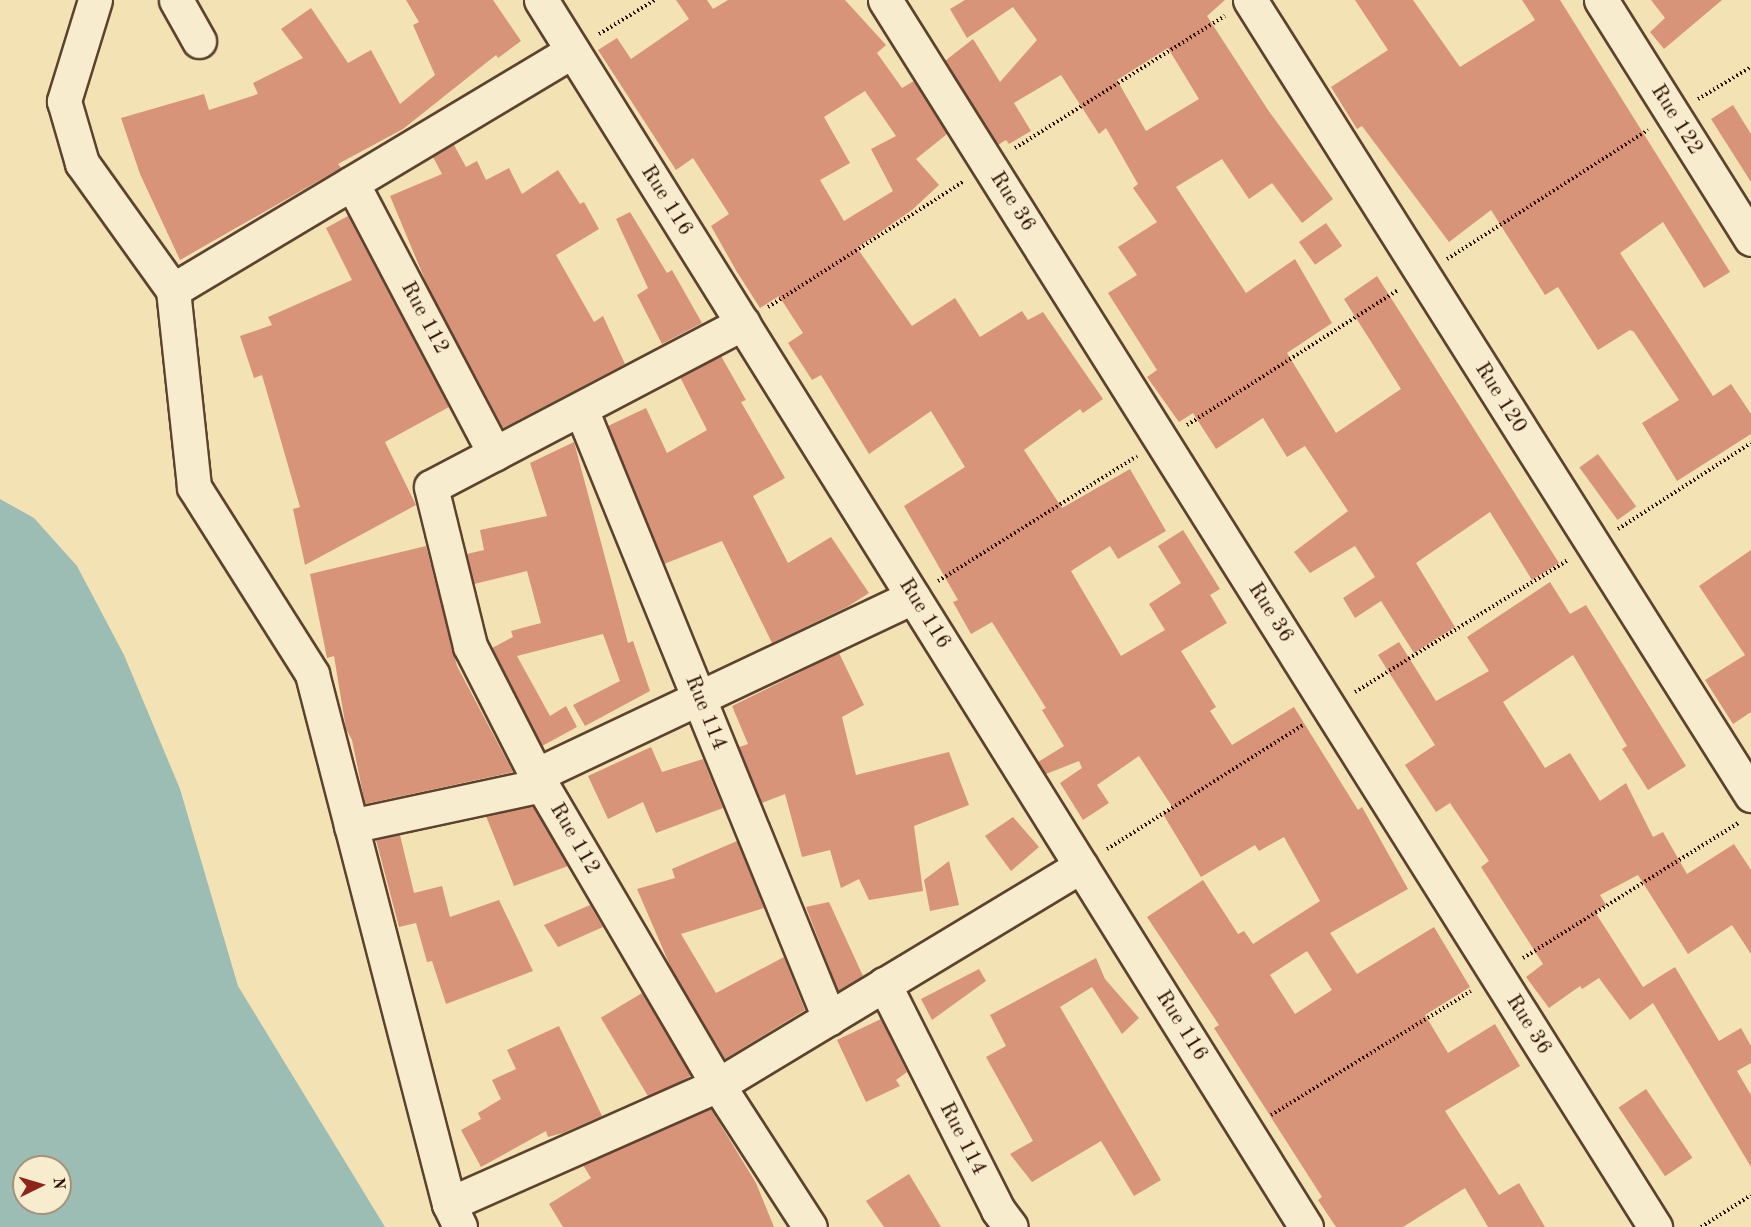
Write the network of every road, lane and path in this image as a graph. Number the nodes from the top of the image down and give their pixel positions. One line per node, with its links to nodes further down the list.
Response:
1 (95, 0): 15 (street)
2 (176, 0): 8 (street)
3 (541, 0): 9 (street, Rue 116)
4 (655, 0): 9 (path)
5 (885, 0): 18 (street, Rue 36)
6 (1250, 0): 14 (street, Rue 120)
7 (1601, 0): 11 (street, Rue 122)
8 (199, 41)
9 (572, 51): 12 (street); 16 (street, Rue 116)
10 (1751, 67): 11 (path)
11 (1673, 115): 13 (street, Rue 122); 14 (path)
12 (352, 183): 15 (street); 20 (street, Rue 112)
13 (1751, 239)
14 (1423, 274): 18 (path); 21 (street, Rue 120)
15 (173, 290): 27 (street)
16 (743, 323): 17 (street, Rue 112); 22 (street, Rue 116)
17 (581, 409): 20 (street, Rue 112); 23 (street, Rue 114)
18 (1162, 441): 22 (path); 24 (street, Rue 36)
19 (1751, 444): 21 (path)
20 (495, 454): 25 (street, Rue 112)
21 (1593, 544): 24 (path); 26 (street, Rue 120)
22 (913, 597): 23 (street); 28 (street, Rue 116)
23 (699, 698): 25 (street); 30 (street, Rue 114)
24 (1330, 708): 28 (path); 37 (street, Rue 36)
25 (539, 780): 27 (street); 31 (street, Rue 112)
26 (1751, 795)
27 (351, 826): 33 (street)
28 (1081, 866): 29 (street); 36 (street, Rue 116)
29 (884, 984): 30 (street); 35 (street, Rue 114)
30 (829, 1018): 31 (street)
31 (718, 1085): 33 (street); 34 (street, Rue 112)
32 (1751, 1196): 38 (path)
33 (454, 1216)
34 (810, 1227)
35 (1011, 1227)
36 (1306, 1227)
37 (1655, 1227)
38 (1701, 1227)

